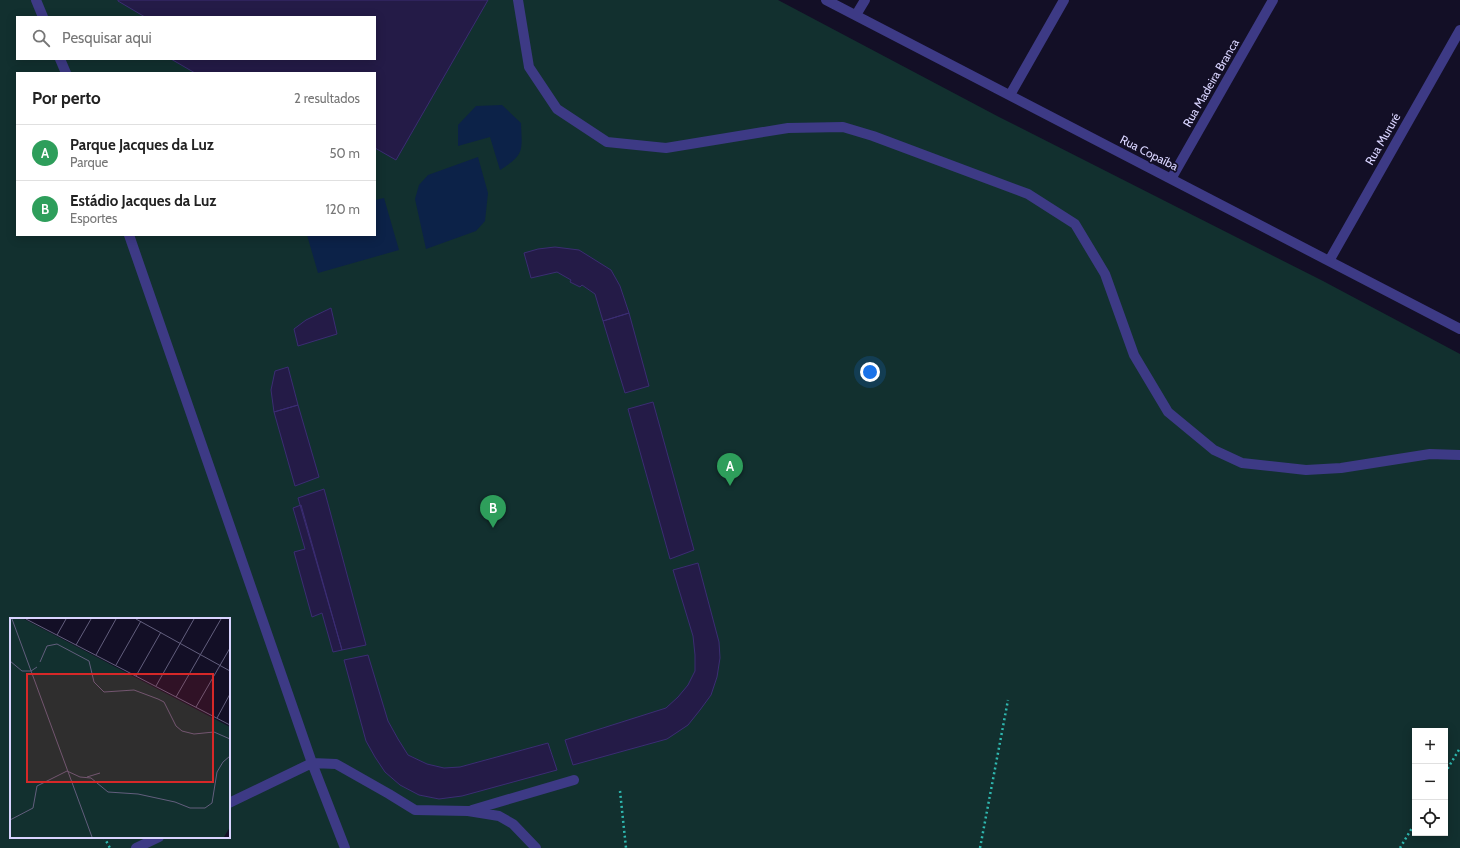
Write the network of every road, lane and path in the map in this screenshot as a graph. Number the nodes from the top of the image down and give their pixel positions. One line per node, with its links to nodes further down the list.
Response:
1 (36, 0): 8 (street)
2 (518, 0): 17 (street)
3 (826, 0): 7 (street, Rua Copaíba)
4 (865, 0): 7 (street)
5 (1064, 0): 12 (street)
6 (1274, 0): 13 (street, Rua Madeira Branca)
7 (856, 15): 12 (street, Rua Copaíba)
8 (42, 16)
9 (1460, 30): 15 (street, Rua Mururé)
10 (60, 60): 11 (street)
11 (66, 72)
12 (1010, 95): 13 (street, Rua Copaíba)
13 (1172, 179): 15 (street, Rua Copaíba)
14 (129, 236): 20 (street)
15 (1329, 261): 16 (street, Rua Copaíba)
16 (1460, 329)
17 (1460, 455)
18 (1008, 700): 34 (path)
19 (1460, 748): 21 (path)
20 (312, 763): 24 (street); 25 (street); 31 (street)
21 (1448, 768)
22 (574, 780): 25 (street)
23 (620, 791): 33 (path)
24 (230, 803)
25 (468, 811): 32 (street)
26 (1412, 828): 35 (path)
27 (105, 838): 29 (path)
28 (157, 838): 30 (street)
29 (110, 848)
30 (136, 848)
31 (345, 848)
32 (536, 848)
33 (626, 848)
34 (980, 848)
35 (1400, 848)

